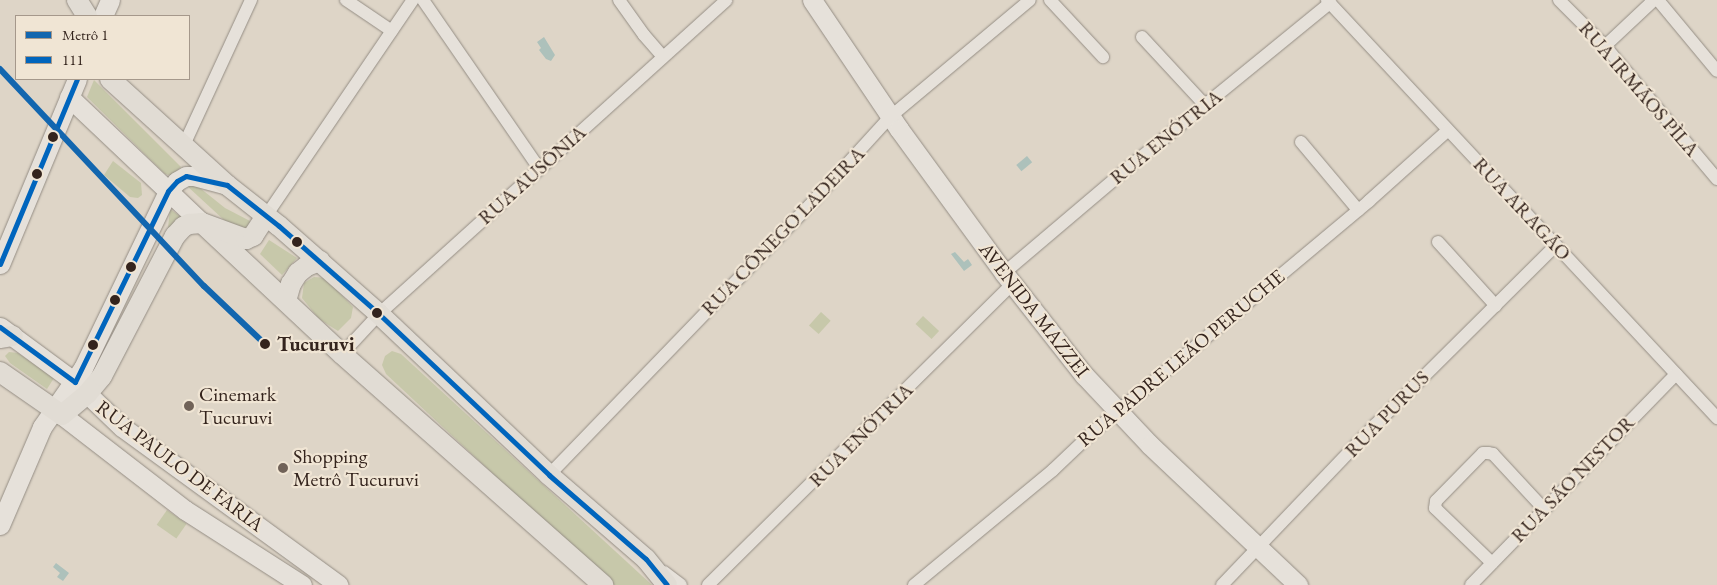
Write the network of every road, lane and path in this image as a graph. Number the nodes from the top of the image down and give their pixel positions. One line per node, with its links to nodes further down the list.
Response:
1 (77, 0): 15 (main road)
2 (110, 0): 16 (street)
3 (251, 0): 30 (street)
4 (346, 0): 17 (street)
5 (413, 0): 17 (street)
6 (423, 0): 31 (street)
7 (619, 0): 20 (street)
8 (726, 0): 20 (street, RUA AUSÔNIA)
9 (812, 0): 27 (street, AVENIDA MAZZEI)
10 (1030, 0): 27 (street, RUA CÔNEGO LADEIRA)
11 (1050, 0): 21 (street)
12 (1559, 0): 19 (street, RUA IRMÃOS PÌLA)
13 (1656, 0): 19 (street); 22 (street)
14 (1328, 2): 26 (street, RUA ENÓTRIA); 28 (street, RUA ARAGÃO)
15 (86, 15)
16 (103, 15)
17 (392, 31): 36 (street)
18 (1142, 37): 26 (street)
19 (1605, 46): 32 (street, RUA IRMÃOS PÌLA)
20 (663, 57): 31 (street, RUA AUSÔNIA)
21 (1103, 57)
22 (1717, 71)
23 (77, 80): 25 (street)
24 (111, 80): 30 (main road)
25 (69, 97): 34 (street); 41 (street)
26 (1206, 106): 42 (street, RUA ENÓTRIA)
27 (890, 117): 42 (street, AVENIDA MAZZEI); 54 (street, RUA CÔNEGO LADEIRA)
28 (1448, 130): 35 (street, RUA PADRE LEÃO PERUCHE); 39 (street, RUA ARAGÃO)
29 (1301, 142): 35 (street)
30 (184, 145): 33 (main road)
31 (538, 168): 45 (street, RUA AUSÔNIA)
32 (1717, 179)
33 (227, 185): 34 (street); 36 (main road)
34 (168, 191): 37 (street); 50 (street)
35 (1358, 210): 52 (street, RUA PADRE LEÃO PERUCHE)
36 (266, 216): 37 (main road); 40 (main road)
37 (202, 223): 43 (main road); 50 (main road)
38 (1438, 242): 44 (street)
39 (1556, 245): 44 (street, RUA PURUS); 49 (street, RUA ARAGÃO)
40 (320, 262): 43 (main road); 45 (main road)
41 (0, 264)
42 (1008, 278): 52 (street, AVENIDA MAZZEI); 67 (street, RUA ENÓTRIA)
43 (286, 301): 47 (main road)
44 (1496, 306): 57 (street, RUA PURUS)
45 (379, 314): 47 (street, RUA AUSÔNIA); 54 (main road)
46 (4, 334): 50 (street, RUA PAULO DE FARIA)
47 (342, 354): 64 (main road)
48 (0, 372): 51 (main road, RUA PAULO DE FARIA)
49 (1676, 374): 53 (street, RUA ARAGÃO); 55 (street, RUA SÃO NESTOR)
50 (81, 388): 51 (main road); 58 (street, RUA PAULO DE FARIA)
51 (58, 412): 56 (street); 61 (street, RUA PAULO DE FARIA)
52 (1117, 412): 57 (street, AVENIDA MAZZEI); 68 (street, RUA PADRE LEÃO PERUCHE)
53 (1717, 418)
54 (549, 475): 59 (main road)
55 (1544, 509): 60 (street, RUA SÃO NESTOR); 60 (street)
56 (0, 526)
57 (1259, 548): 69 (street, RUA PURUS); 70 (street, AVENIDA MAZZEI)
58 (292, 550): 61 (street); 63 (street, RUA PAULO DE FARIA)
59 (646, 559): 65 (main road); 66 (street)
60 (1492, 563): 71 (street, RUA SÃO NESTOR)
61 (279, 569): 62 (street, RUA PAULO DE FARIA)
62 (302, 585)
63 (339, 585)
64 (603, 585)
65 (667, 585)
66 (681, 585)
67 (708, 585)
68 (914, 585)
69 (1222, 585)
70 (1298, 585)
71 (1471, 585)

